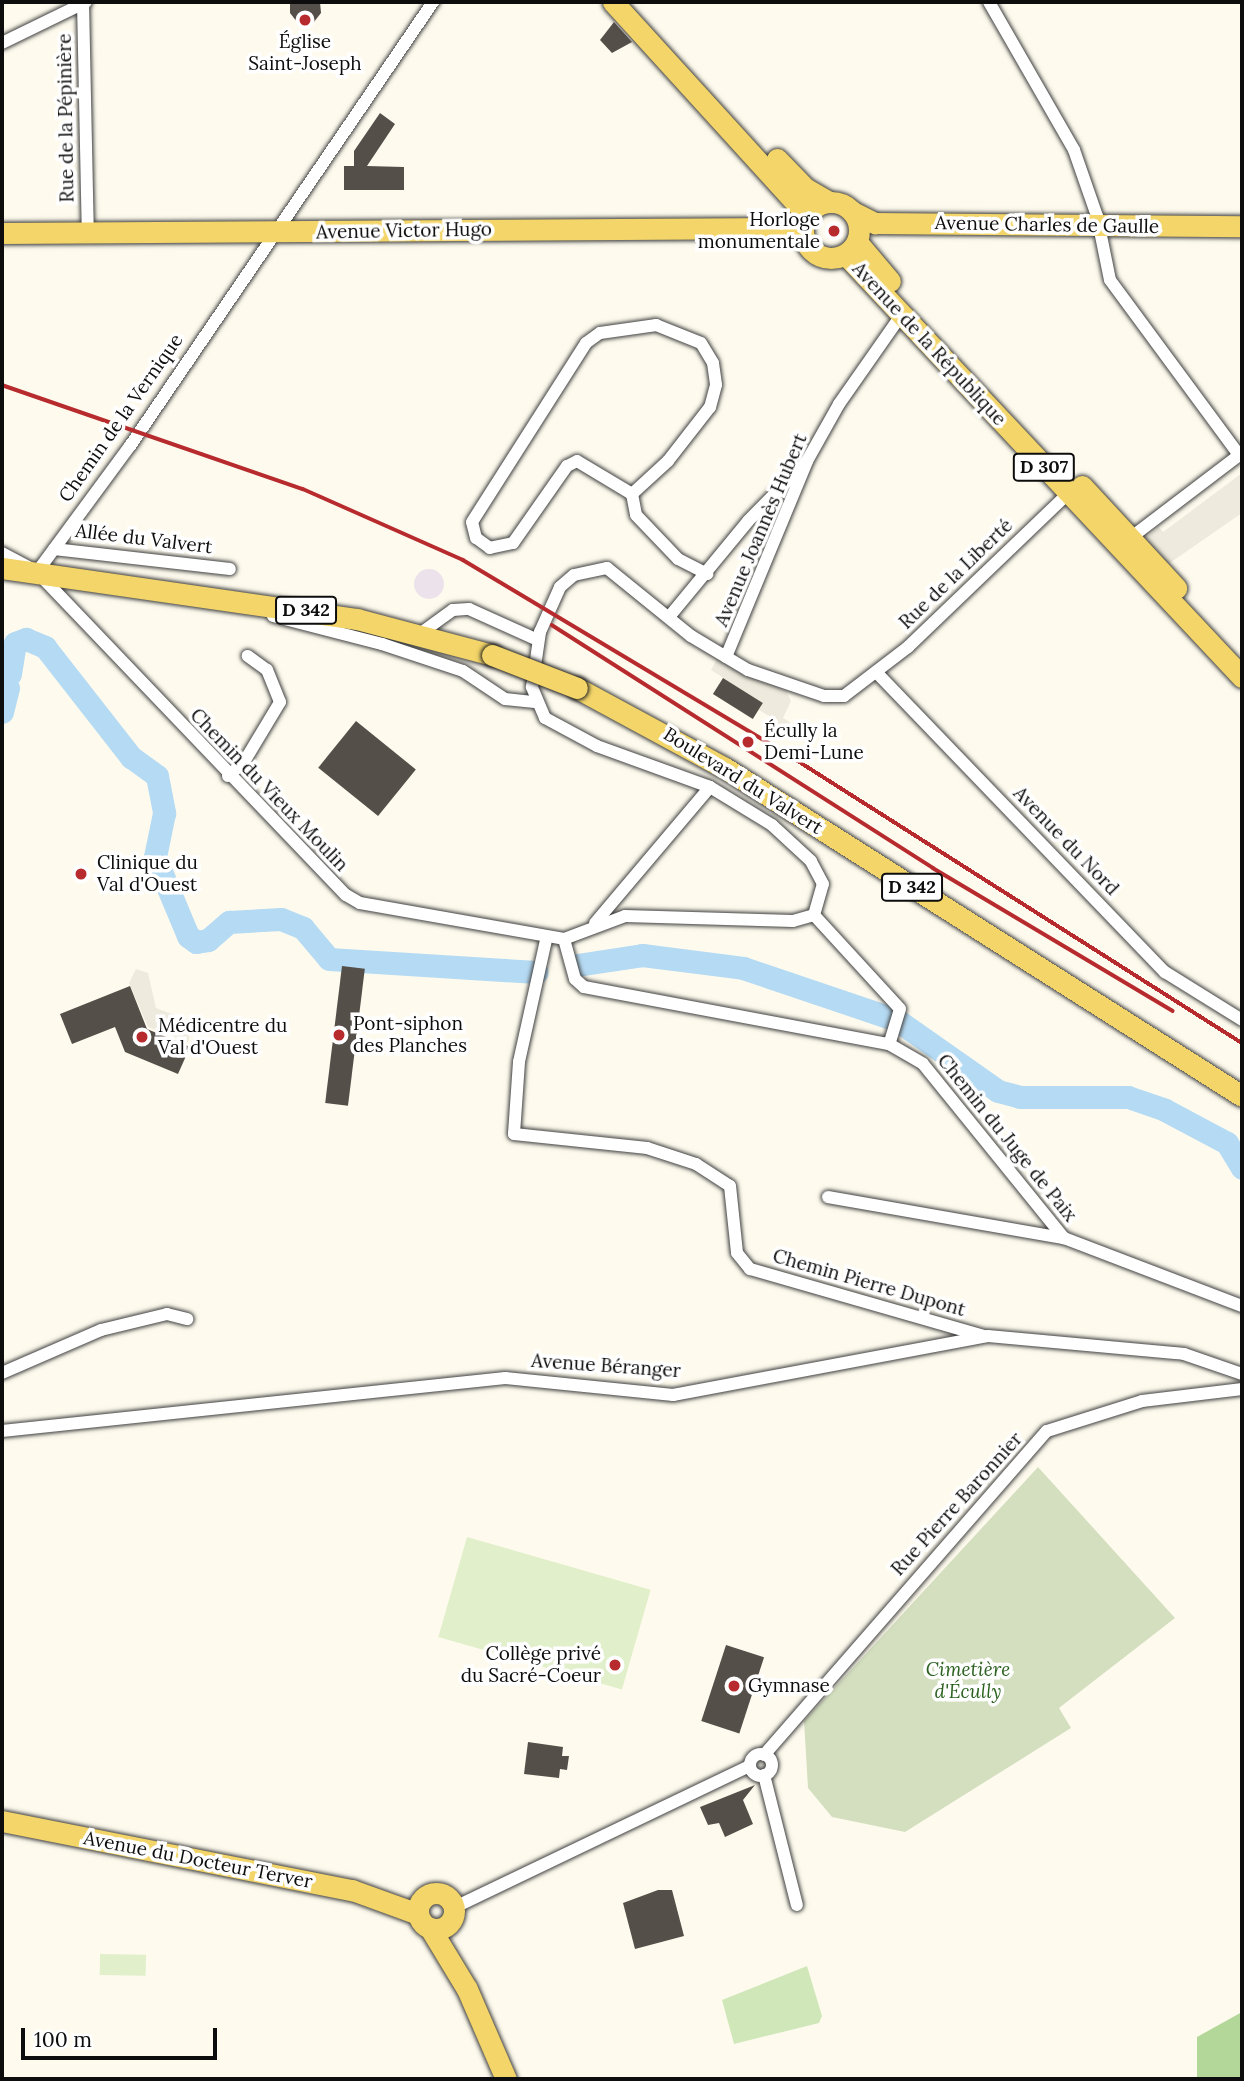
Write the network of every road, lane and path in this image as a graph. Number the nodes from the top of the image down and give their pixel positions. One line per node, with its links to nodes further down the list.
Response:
1 (84, 2): 6 (street); 13 (street, Rue de la Pépinière)
2 (433, 2): 16 (street, Chemin de la Vernique)
3 (613, 2): 9 (main road)
4 (629, 2): 7 (main road)
5 (989, 2): 11 (street)
6 (2, 43)
7 (829, 202): 8 (main road, Avenue Charles de Gaulle); 9 (main road)
8 (853, 212): 11 (main road, Avenue Charles de Gaulle); 17 (main road)
9 (805, 225): 16 (main road, Avenue Victor Hugo); 17 (main road, Avenue Charles de Gaulle)
10 (1242, 226): 11 (main road, Avenue Charles de Gaulle)
11 (1100, 230): 14 (main road, Avenue Charles de Gaulle); 17 (main road, Avenue Charles de Gaulle); 19 (street)
12 (2, 233): 13 (main road, Avenue Victor Hugo)
13 (88, 233): 16 (main road, Avenue Victor Hugo)
14 (1242, 234)
15 (2, 242): 16 (main road, Avenue Victor Hugo)
16 (266, 242): 24 (street, Chemin de la Vernique)
17 (854, 244): 18 (main road, Avenue de la République / D 307); 21 (main road, Avenue de la République / D 307)
18 (902, 314): 20 (street, Avenue Joannès Hubert); 21 (main road, Avenue de la République / D 307)
19 (1241, 454): 23 (street)
20 (807, 461): 29 (street); 35 (street, Avenue Joannès Hubert)
21 (1069, 492): 23 (main road, Avenue de la République / D 307); 37 (street, Rue de la Liberté)
22 (632, 494): 22 (street); 29 (street)
23 (1129, 539): 36 (main road, Avenue de la République / D 307); 38 (main road, Avenue de la République / D 307)
24 (54, 550): 27 (street, Allée du Valvert); 28 (street, Chemin de la Vernique)
25 (2, 553): 28 (street)
26 (2, 568): 28 (main road, D 342)
27 (230, 569)
28 (37, 572): 30 (main road, Boulevard du Valvert / D 342); 40 (street, Chemin du Vieux Moulin)
29 (707, 574): 31 (street)
30 (216, 597): 32 (main road, Boulevard du Valvert / D 342); 39 (street)
31 (669, 617): 33 (street, Rue de la Liberté); 35 (street, Rue de la Liberté)
32 (421, 633): 33 (street); 48 (main road, Boulevard du Valvert / D 342, bridge)
33 (538, 640): 39 (street)
34 (248, 656): 40 (street)
35 (726, 657): 37 (street, Rue de la Liberté)
36 (1242, 659)
37 (876, 673): 46 (street, Avenue du Nord)
38 (1242, 677)
39 (535, 702): 41 (street)
40 (228, 776): 45 (street, Chemin du Vieux Moulin)
41 (710, 787): 42 (street); 43 (street)
42 (814, 915): 43 (street, Chemin du Vieux Moulin); 47 (street)
43 (594, 923): 44 (street, Chemin du Vieux Moulin)
44 (565, 944): 45 (street, Chemin du Vieux Moulin); 47 (street, Chemin du Juge de Paix)
45 (546, 945): 53 (street, Chemin Pierre Dupont)
46 (1242, 1020)
47 (889, 1044): 50 (street, Chemin du Juge de Paix)
48 (1242, 1096)
49 (828, 1197): 50 (street)
50 (1063, 1238): 51 (street, Chemin du Juge de Paix)
51 (1242, 1306)
52 (187, 1319): 54 (street)
53 (988, 1336): 55 (street, Avenue Béranger); 57 (street, Avenue Béranger)
54 (2, 1373)
55 (1242, 1374)
56 (1242, 1389): 58 (street, Rue Pierre Baronnier)
57 (2, 1431)
58 (764, 1755): 59 (street, Rue Pierre Baronnier); 60 (street)
59 (750, 1766): 60 (street); 63 (street)
60 (764, 1775): 62 (street)
61 (2, 1821): 63 (main road, Avenue du Docteur Terver)
62 (797, 1905)
63 (435, 1914): 64 (main road)
64 (506, 2079)

